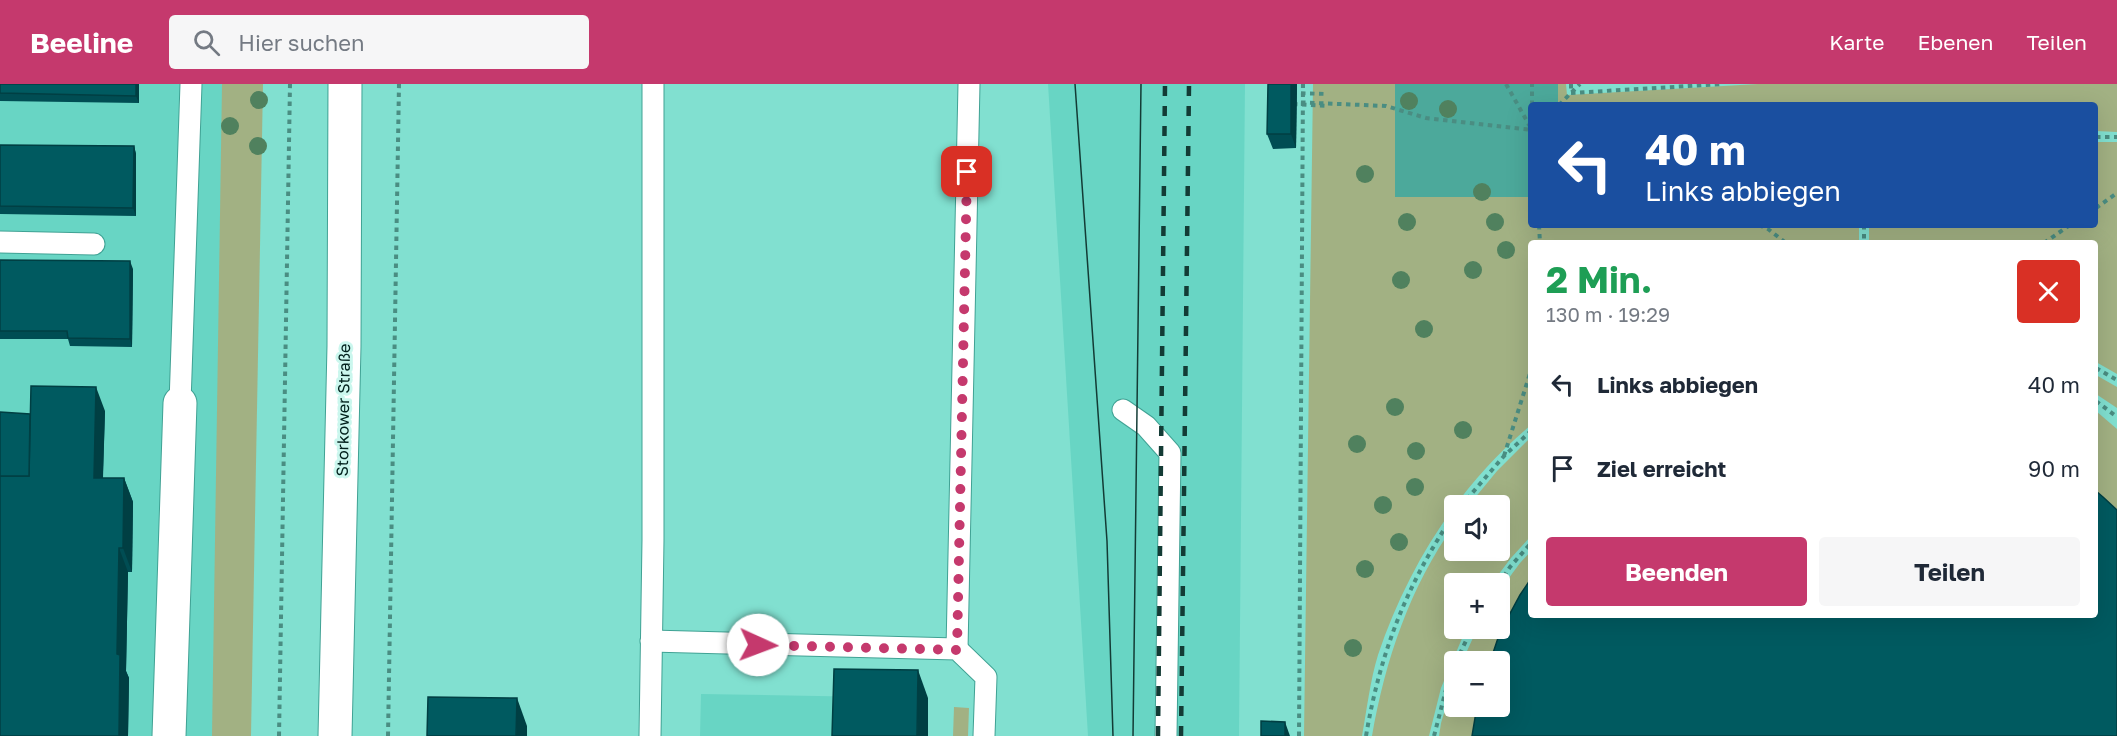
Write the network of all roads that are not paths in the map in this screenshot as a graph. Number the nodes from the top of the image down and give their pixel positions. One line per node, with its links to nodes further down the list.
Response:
1 (190, 84): 7 (lane)
2 (345, 84): 12 (main road, Storkower Straße)
3 (653, 84): 9 (lane)
4 (969, 84): 10 (lane)
5 (0, 242): 6 (lane)
6 (94, 244)
7 (180, 403): 11 (main road)
8 (1123, 410): 15 (lane)
9 (651, 641): 10 (lane); 13 (lane)
10 (957, 650): 14 (lane)
11 (169, 736)
12 (335, 736)
13 (650, 736)
14 (984, 736)
15 (1166, 736)

